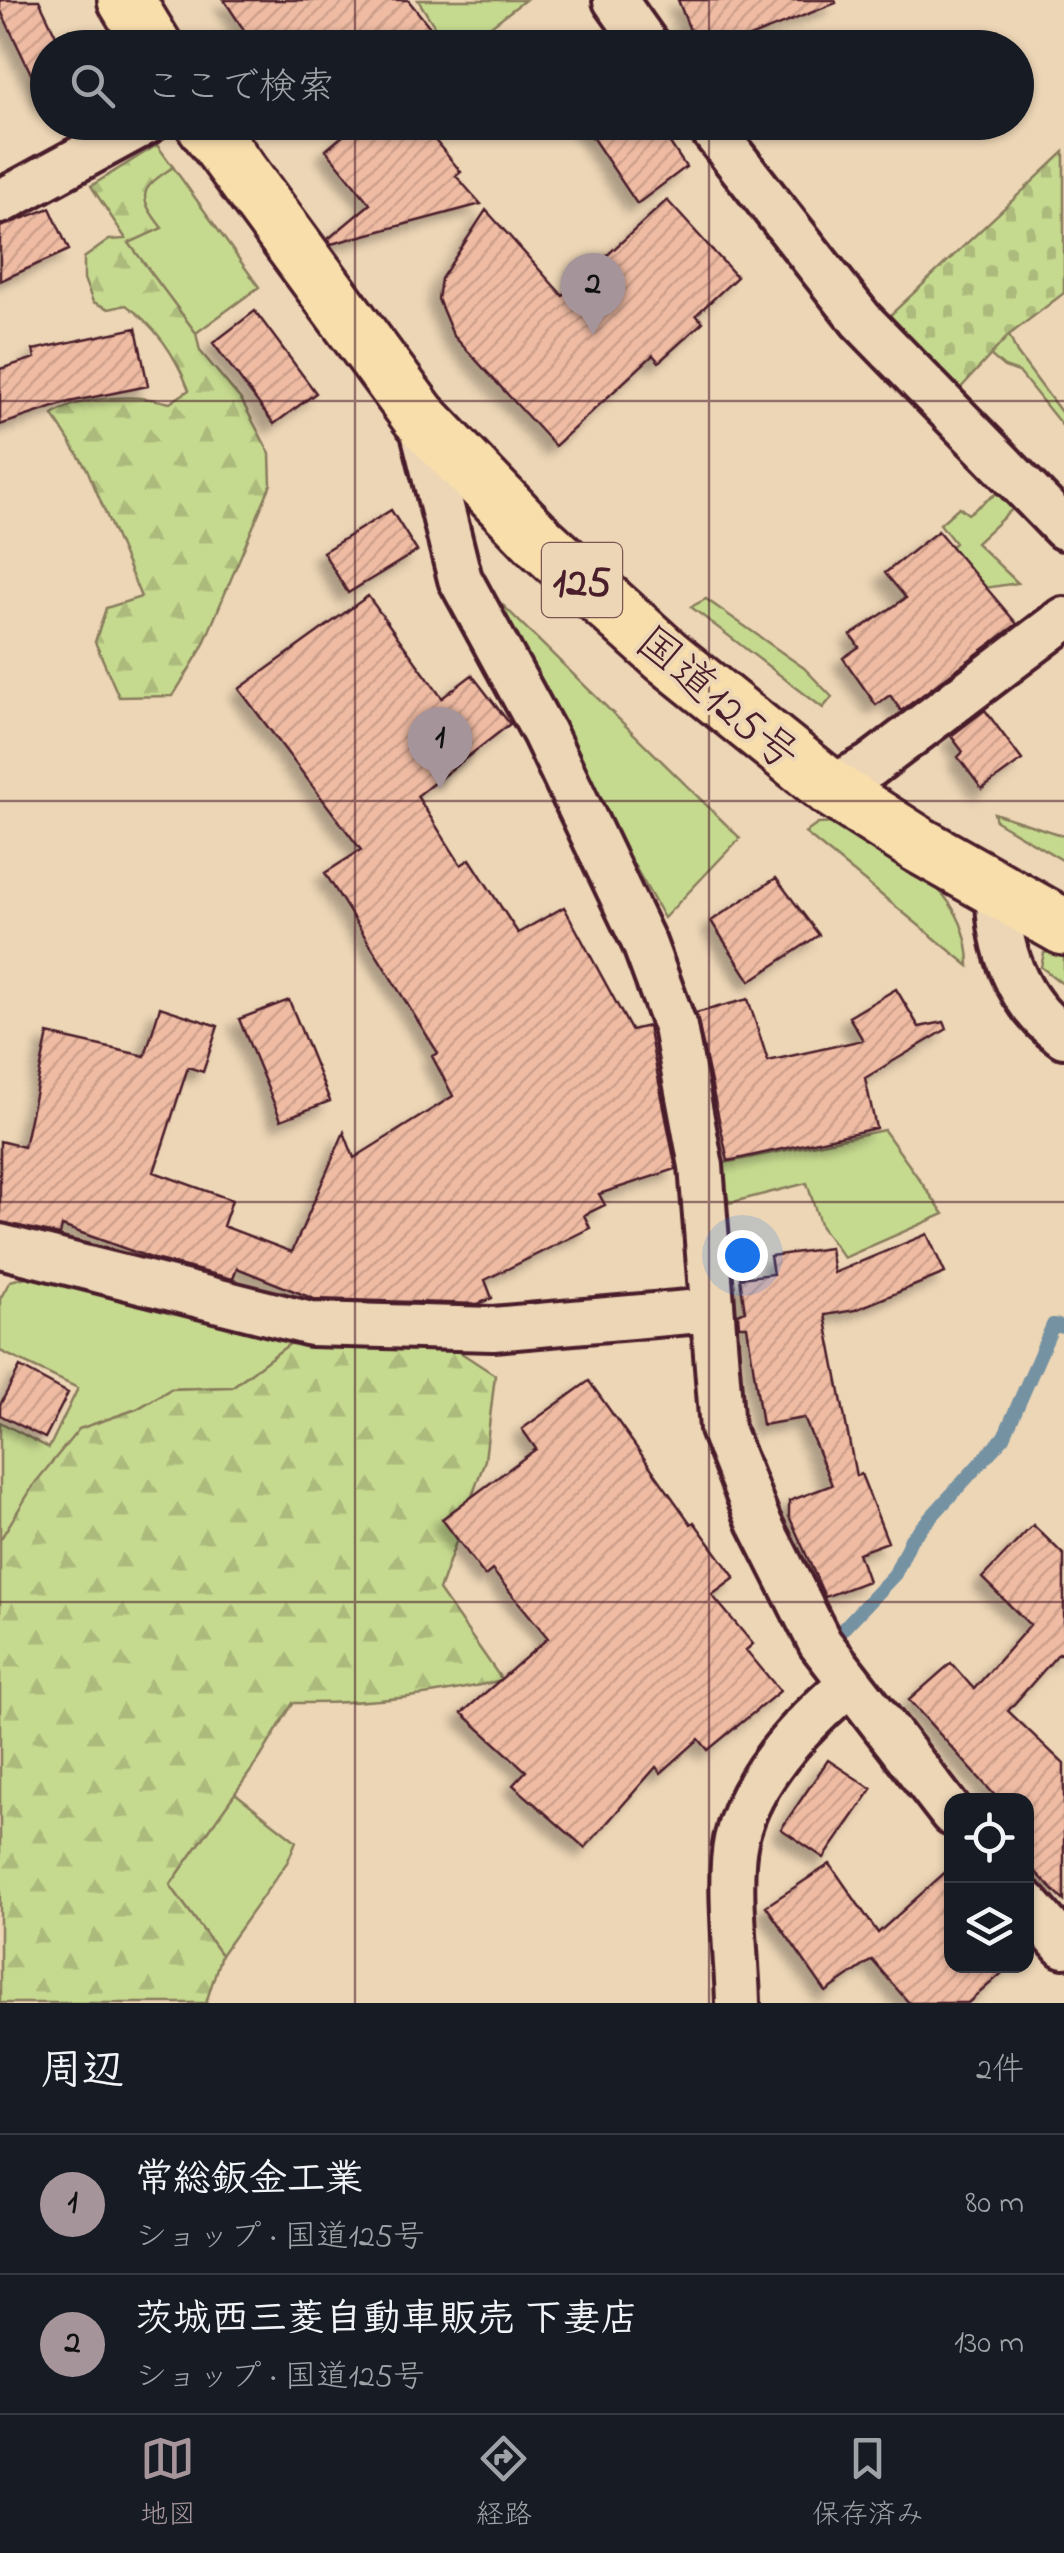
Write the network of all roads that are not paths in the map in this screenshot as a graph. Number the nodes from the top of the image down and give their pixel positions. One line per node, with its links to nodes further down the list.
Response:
1 (126, 0): 3 (highway)
2 (615, 0): 4 (street)
3 (144, 30)
4 (636, 30)
5 (114, 140): 8 (street)
6 (216, 140): 9 (highway, 国道125号 / 125)
7 (720, 140): 10 (street)
8 (0, 202)
9 (419, 416): 12 (highway, 国道125号 / 125); 17 (street)
10 (1064, 528)
11 (1064, 619): 12 (street)
12 (830, 788): 13 (highway, 国道125号 / 125)
13 (998, 890): 14 (highway, 国道125号 / 125); 15 (street)
14 (1064, 927)
15 (1064, 1036)
16 (0, 1246): 17 (street)
17 (712, 1310): 18 (street)
18 (848, 1685): 19 (street); 22 (street)
19 (944, 1804)
20 (1034, 1911): 21 (street)
21 (1064, 1946)
22 (738, 2003)

